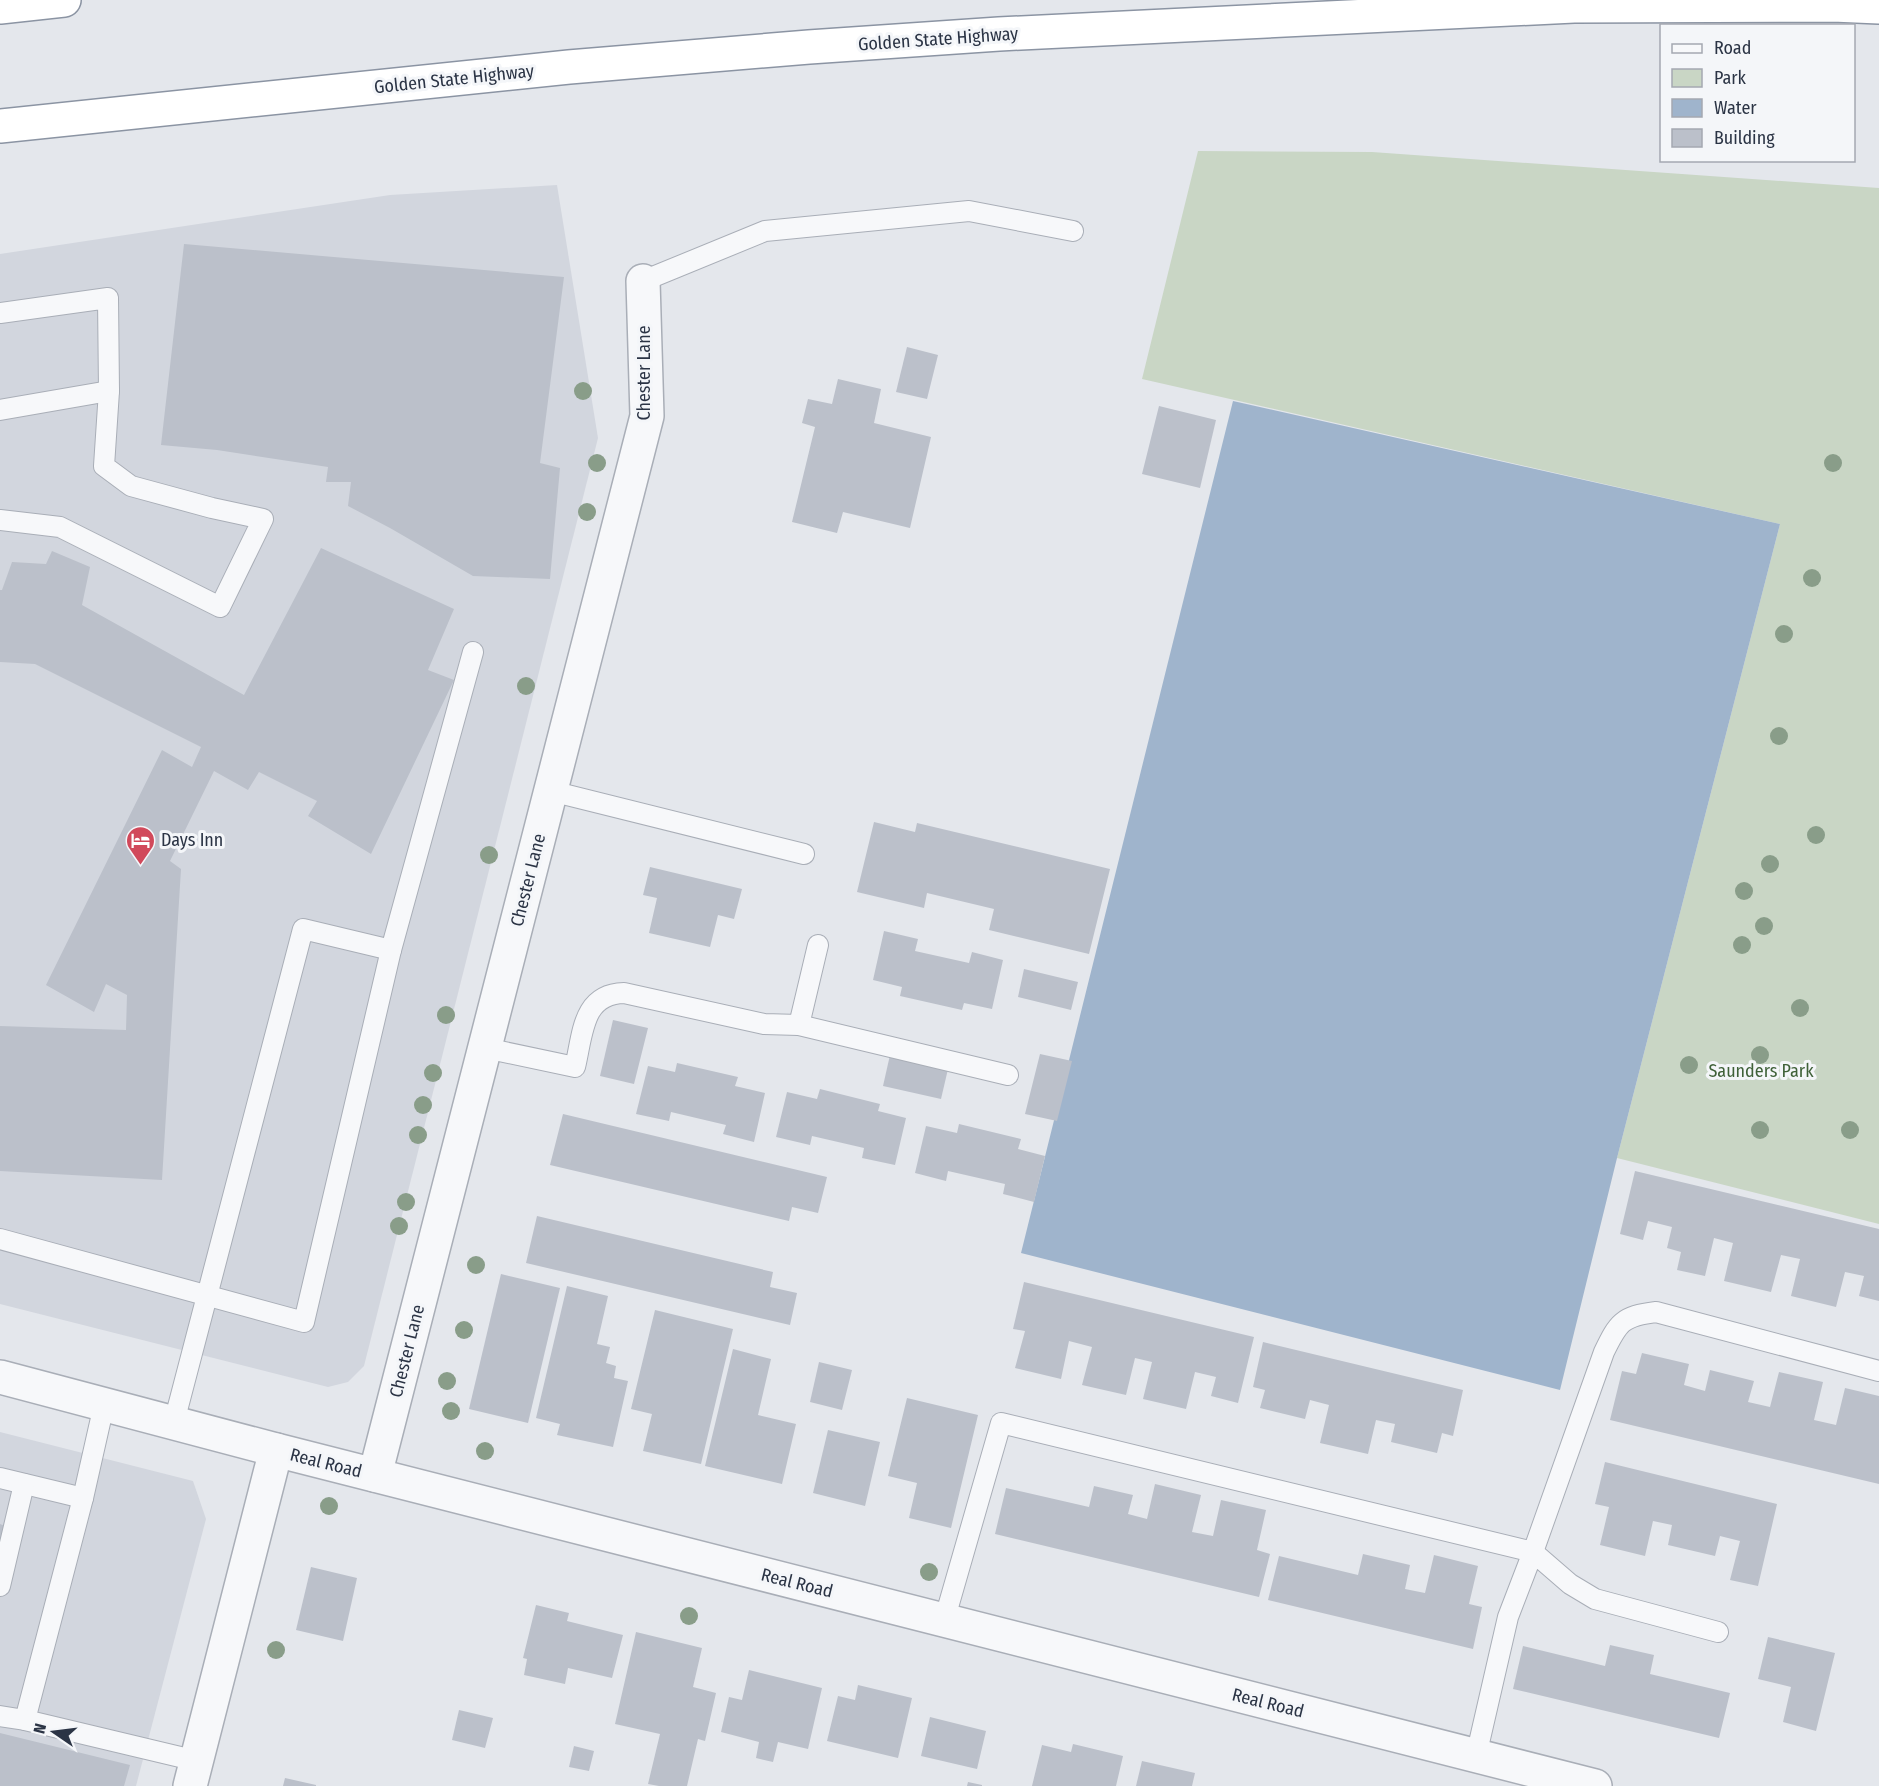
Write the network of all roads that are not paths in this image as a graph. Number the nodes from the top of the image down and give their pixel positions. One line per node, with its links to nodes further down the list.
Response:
1 (64, 0): 2 (highway)
2 (0, 7)
3 (1879, 8): 4 (highway, Golden State Highway)
4 (0, 126)
5 (1073, 231): 6 (lane)
6 (643, 280): 12 (street, Chester Lane)
7 (0, 313): 8 (lane)
8 (109, 392): 9 (lane); 10 (lane)
9 (0, 410)
10 (0, 520)
11 (473, 652): 15 (lane)
12 (551, 791): 13 (lane); 17 (street, Chester Lane)
13 (804, 854)
14 (818, 945): 16 (lane)
15 (391, 950): 20 (lane); 20 (lane)
16 (799, 1025): 17 (lane); 18 (lane)
17 (485, 1048): 26 (street, Chester Lane)
18 (1008, 1075)
19 (0, 1239): 20 (lane)
20 (207, 1294): 24 (lane)
21 (1879, 1371): 30 (lane)
22 (0, 1377): 23 (street, Real Road)
23 (104, 1405): 24 (street, Real Road); 29 (lane)
24 (174, 1422): 25 (street, Real Road)
25 (276, 1450): 26 (street, Real Road); 37 (street)
26 (375, 1475): 32 (street, Real Road)
27 (0, 1478): 28 (lane)
28 (24, 1484): 29 (lane); 31 (lane)
29 (83, 1498): 35 (lane)
30 (1533, 1552): 32 (lane); 33 (lane); 36 (lane)
31 (0, 1586)
32 (944, 1621): 36 (street, Real Road)
33 (1718, 1632)
34 (0, 1716): 35 (lane)
35 (25, 1720): 37 (lane)
36 (1476, 1756): 38 (street, Real Road)
37 (194, 1773)
38 (1595, 1786)

